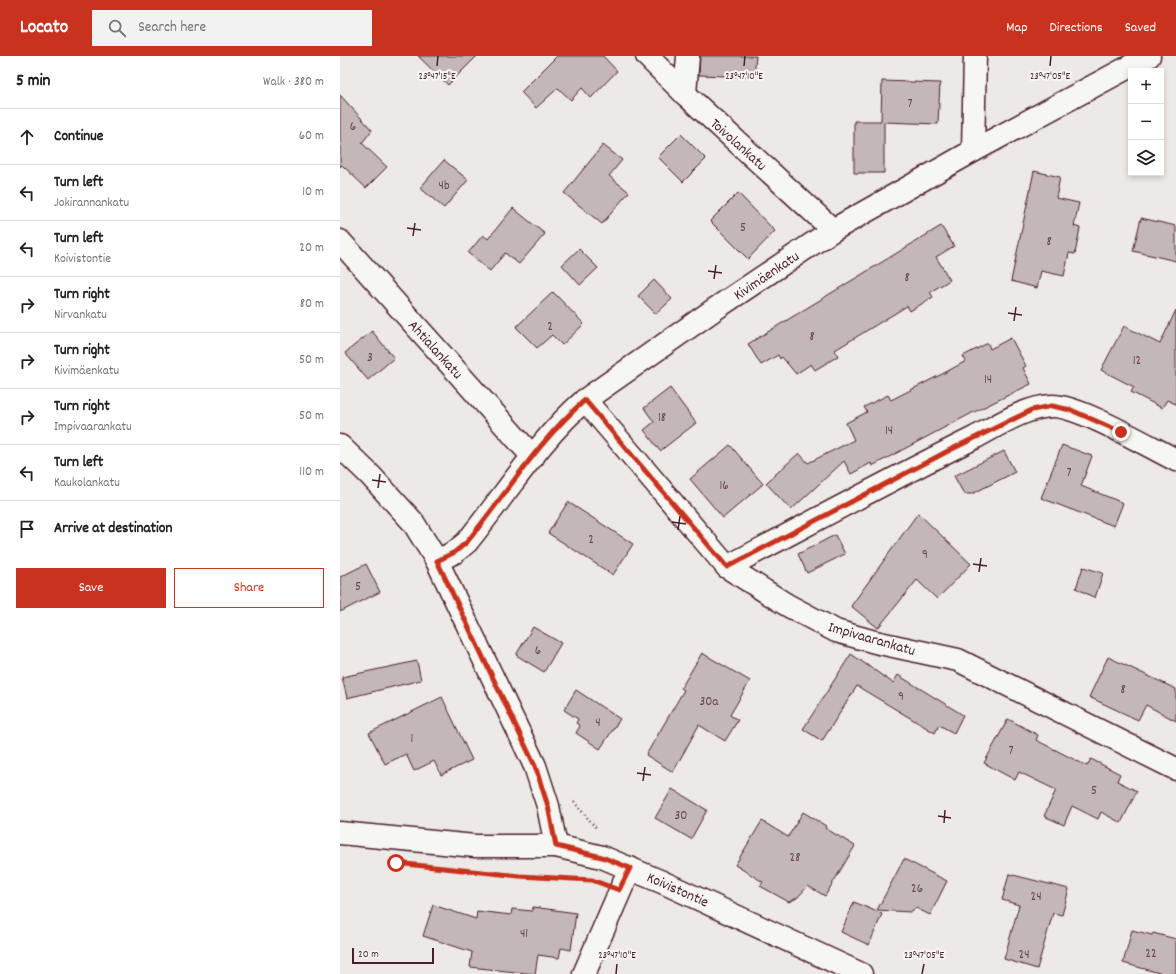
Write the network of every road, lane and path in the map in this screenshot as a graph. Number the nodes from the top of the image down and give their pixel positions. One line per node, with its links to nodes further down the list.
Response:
1 (647, 56): 5 (street, Toivolankatu)
2 (688, 56): 5 (street)
3 (976, 56): 6 (street)
4 (1149, 56): 6 (street, Kivimäenkatu)
5 (685, 94): 7 (street, Toivolankatu)
6 (973, 151): 7 (street, Kivimäenkatu)
7 (834, 230): 9 (street, Kivimäenkatu)
8 (340, 241): 11 (street, Ahtialankatu)
9 (585, 400): 11 (street, Kivimäenkatu); 14 (street, Impivaarankatu)
10 (340, 446): 13 (street)
11 (533, 457): 13 (street, Kivimäenkatu)
12 (1176, 460): 14 (street)
13 (437, 561): 17 (street)
14 (727, 567): 15 (street, Impivaarankatu)
15 (1176, 770)
16 (340, 833): 17 (street, Koivistontie)
17 (556, 846): 18 (street, Koivistontie)
18 (630, 868): 20 (street); 22 (street, Koivistontie)
19 (488, 873): 20 (path)
20 (619, 890): 21 (street)
21 (584, 974)
22 (861, 974)

